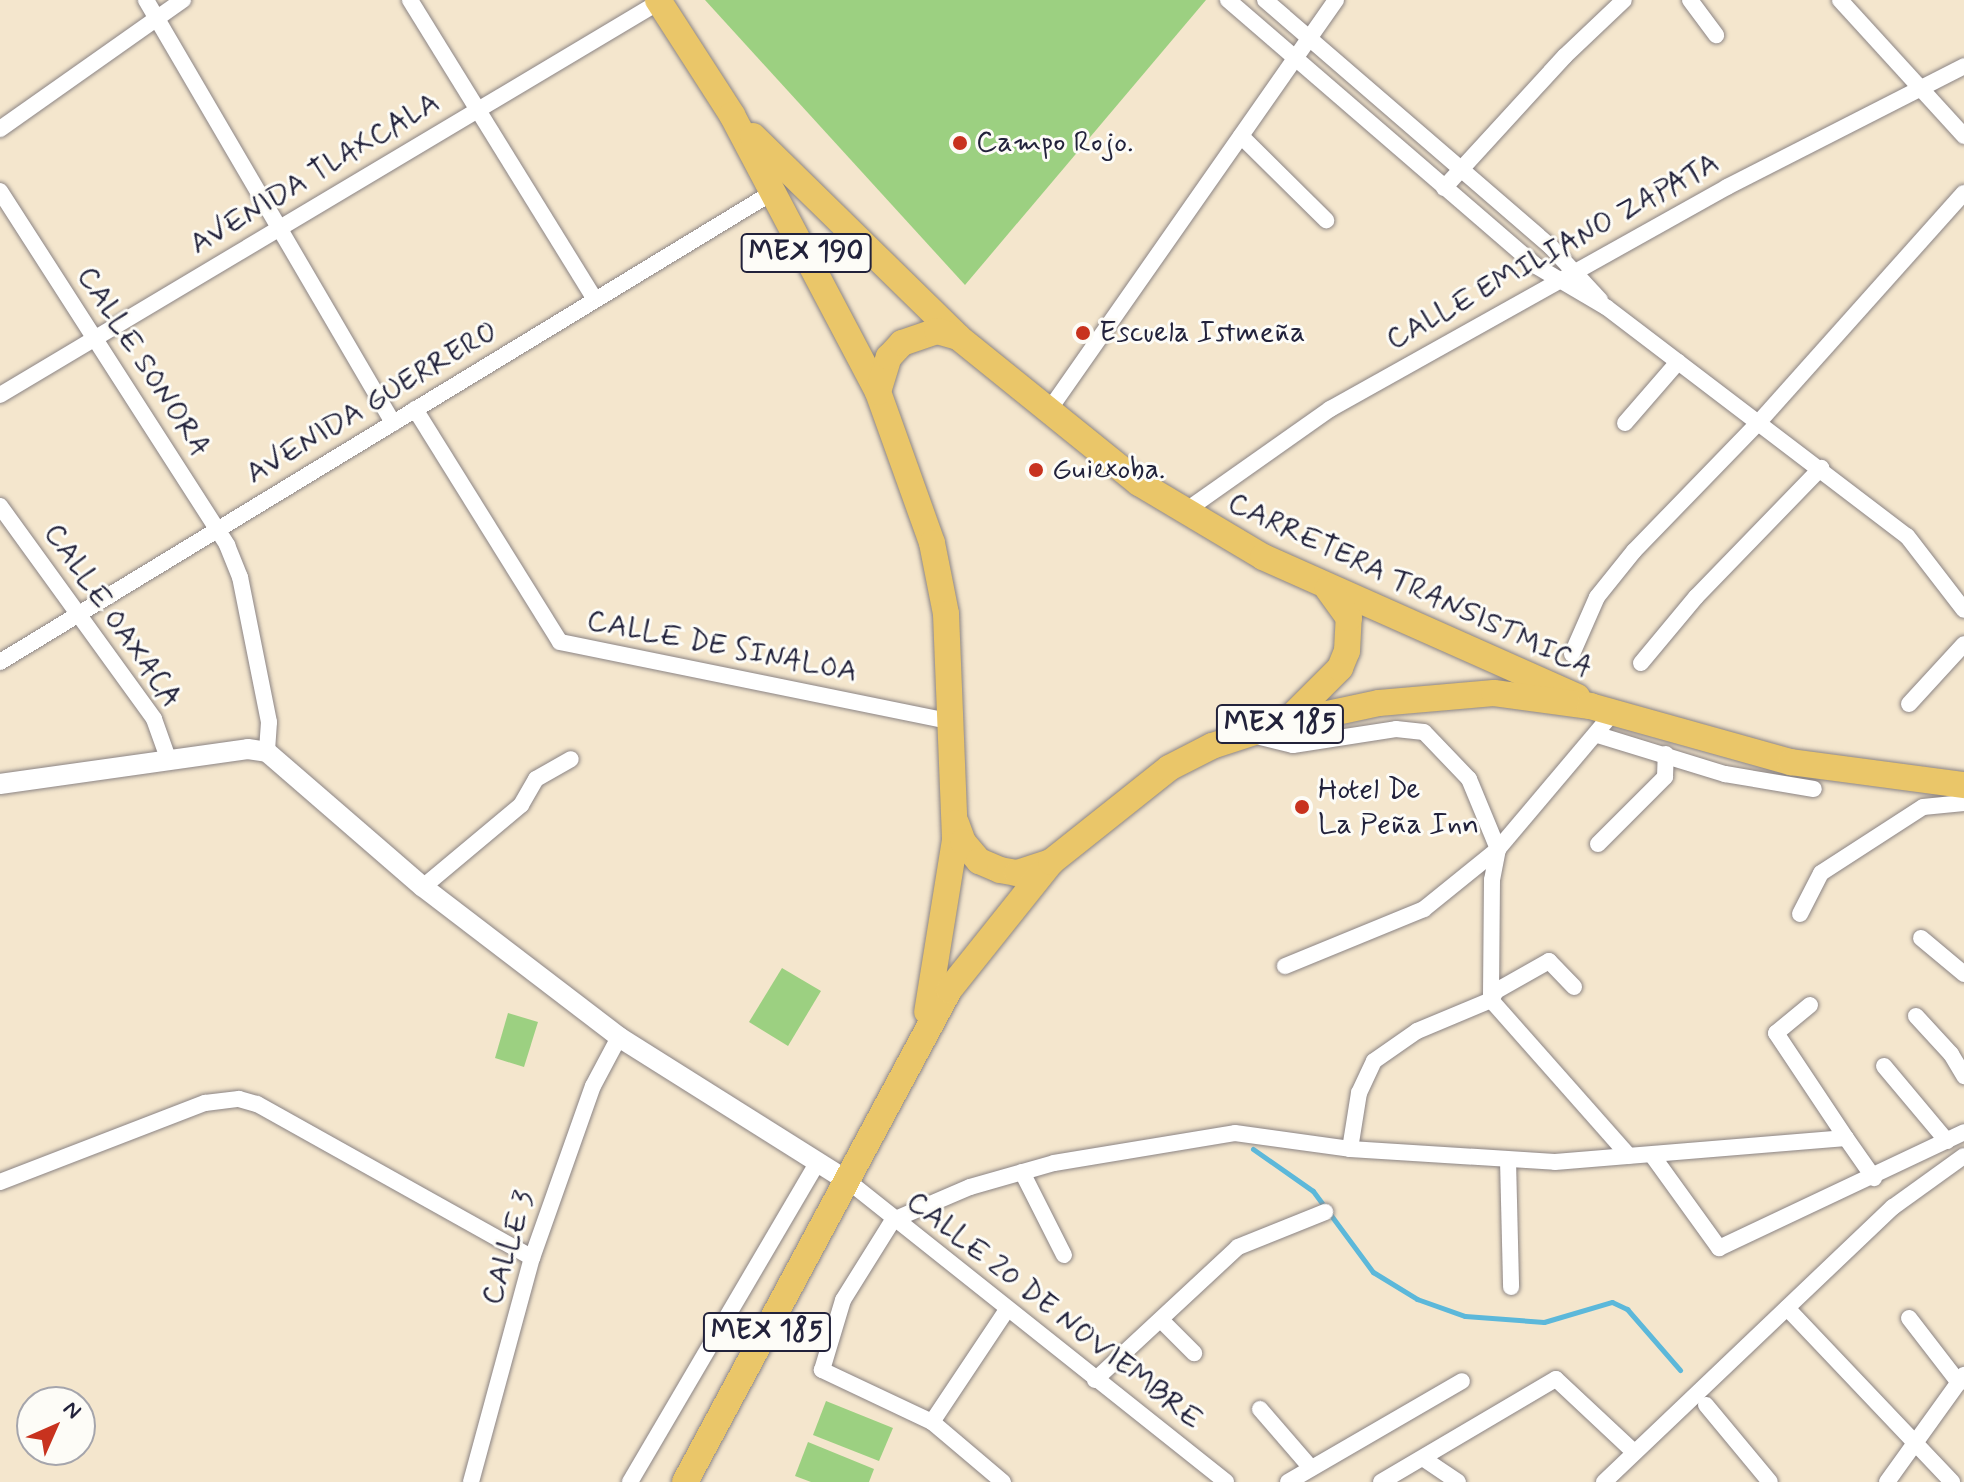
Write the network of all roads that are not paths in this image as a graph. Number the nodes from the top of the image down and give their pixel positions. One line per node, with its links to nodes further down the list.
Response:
1 (146, 0): 11 (street)
2 (183, 0): 11 (street)
3 (410, 0): 17 (street)
4 (1228, 0): 14 (street)
5 (1265, 0): 13 (street)
6 (1336, 0): 13 (street)
7 (1624, 0): 22 (street)
8 (1690, 0): 12 (street)
9 (1840, 0): 16 (street)
10 (659, 1): 17 (street, AVENIDA TLAXCALA); 18 (main road, MEX 190)
11 (157, 19): 19 (street); 28 (street)
12 (1716, 35)
13 (1309, 38): 14 (street); 22 (street)
14 (1294, 58): 20 (street); 23 (street)
15 (1964, 66): 16 (street, CALLE EMILIANO ZAPATA)
16 (1917, 89): 21 (street); 29 (street, CALLE EMILIANO ZAPATA)
17 (479, 109): 28 (street, AVENIDA TLAXCALA); 31 (street)
18 (732, 115): 25 (main road, MEX 190); 33 (main road, CARRETERA TRANSISTMICA / MEX 190)
19 (0, 129)
20 (1241, 136): 27 (street); 39 (street)
21 (1964, 136)
22 (1461, 168): 23 (street); 29 (street)
23 (1444, 188): 30 (street)
24 (0, 191): 34 (street, CALLE SONORA)
25 (773, 192): 31 (street, AVENIDA GUERRERO); 36 (main road, MEX 190)
26 (1964, 193): 40 (street)
27 (1326, 220)
28 (280, 228): 34 (street, AVENIDA TLAXCALA); 41 (street)
29 (1575, 270): 30 (street, CALLE EMILIANO ZAPATA); 32 (street)
30 (1556, 280): 32 (street); 45 (street, CALLE EMILIANO ZAPATA)
31 (595, 300): 38 (street, AVENIDA GUERRERO)
32 (1606, 307): 35 (street)
33 (958, 337): 36 (main road); 39 (main road, CARRETERA TRANSISTMICA / MEX 190)
34 (94, 338): 37 (street, AVENIDA TLAXCALA); 46 (street, CALLE SONORA)
35 (1678, 362): 40 (street); 42 (street)
36 (878, 392): 56 (main road, CARRETERA TRANSISTMICA / MEX 185)
37 (0, 395)
38 (415, 409): 41 (street, AVENIDA GUERRERO); 56 (street, CALLE DE SINALOA)
39 (1047, 413): 45 (main road, CARRETERA TRANSISTMICA / MEX 190)
40 (1759, 422): 43 (street); 51 (street)
41 (393, 423): 46 (street, AVENIDA GUERRERO)
42 (1625, 423)
43 (1821, 468): 48 (street); 53 (street)
44 (0, 506): 49 (street, CALLE OAXACA)
45 (1184, 512): 47 (main road, CARRETERA TRANSISTMICA / MEX 190)
46 (217, 530): 49 (street, AVENIDA GUERRERO); 59 (street, CALLE SONORA)
47 (1328, 589): 55 (main road, CARRETERA TRANSISTMICA / MEX 190); 57 (main road)
48 (1964, 610)
49 (78, 614): 52 (street, AVENIDA GUERRERO); 62 (street, CALLE OAXACA)
50 (1964, 644): 54 (street)
51 (1572, 654)
52 (0, 662)
53 (1641, 663)
54 (1909, 704)
55 (1600, 718): 57 (main road, CARRETERA TRANSISTMICA / MEX 185); 60 (street); 64 (main road, CARRETERA TRANSISTMICA / MEX 185); 69 (street)
56 (954, 722): 67 (main road, CARRETERA TRANSISTMICA / MEX 185)
57 (1285, 723): 58 (main road, CARRETERA TRANSISTMICA / MEX 185)
58 (1246, 733): 69 (street); 70 (main road, CARRETERA TRANSISTMICA / MEX 185)
59 (267, 752): 62 (street); 71 (street)
60 (1666, 754): 65 (street); 68 (street)
61 (571, 759): 71 (street)
62 (169, 761): 63 (street)
63 (0, 784)
64 (1964, 785)
65 (1814, 789)
66 (1964, 803): 72 (street)
67 (955, 820): 70 (main road); 80 (main road, CARRETERA TRANSISTMICA / MEX 185)
68 (1598, 844)
69 (1498, 849): 74 (street); 77 (street)
70 (1051, 862): 80 (main road, CARRETERA TRANSISTMICA / MEX 185)
71 (423, 887): 81 (street)
72 (1800, 914)
73 (1921, 938): 75 (street)
74 (1285, 966)
75 (1964, 974)
76 (1574, 987): 77 (street)
77 (1491, 1000): 87 (street); 89 (street)
78 (1810, 1005): 85 (street)
79 (1916, 1016): 83 (street)
80 (922, 1031): 95 (main road, CARRETERA TRANSISTMICA / MEX 185)
81 (619, 1037): 92 (street); 100 (street, CALLE 3)
82 (1884, 1066): 86 (street)
83 (1964, 1076)
84 (1964, 1132): 86 (street)
85 (1846, 1138): 88 (street); 94 (street)
86 (1947, 1141): 94 (street)
87 (1350, 1149): 91 (street); 93 (street)
88 (1652, 1155): 89 (street); 94 (street)
89 (1629, 1156): 91 (street)
90 (1963, 1157): 102 (street)
91 (1508, 1160): 101 (street)
92 (818, 1162): 95 (street); 118 (street)
93 (1022, 1172): 98 (street); 99 (street)
94 (1874, 1178)
95 (848, 1181): 98 (street, CALLE 20 DE NOVIEMBRE); 119 (main road, CARRETERA TRANSISTMICA / MEX 185)
96 (0, 1182): 100 (street)
97 (1325, 1212): 105 (street)
98 (893, 1220): 103 (street, CALLE 20 DE NOVIEMBRE); 112 (street)
99 (1064, 1255)
100 (532, 1258): 117 (street, CALLE 3)
101 (1511, 1287)
102 (1787, 1308): 113 (street); 114 (street)
103 (1006, 1311): 108 (street, CALLE 20 DE NOVIEMBRE); 112 (street)
104 (1909, 1318): 107 (street)
105 (1161, 1320): 106 (street); 108 (street)
106 (1194, 1353)
107 (1961, 1379): 113 (street)
108 (1095, 1380): 121 (street, CALLE 20 DE NOVIEMBRE)
109 (1462, 1381): 116 (street)
110 (1706, 1405): 126 (street)
111 (1260, 1409): 116 (street)
112 (932, 1422): 120 (street)
113 (1914, 1444): 127 (street); 128 (street)
114 (1634, 1452): 115 (street); 125 (street)
115 (1424, 1459): 123 (street); 124 (street)
116 (1311, 1468): 122 (street)
117 (471, 1482)
118 (630, 1482)
119 (685, 1482)
120 (1003, 1482)
121 (1226, 1482)
122 (1288, 1482)
123 (1381, 1482)
124 (1458, 1482)
125 (1604, 1482)
126 (1770, 1482)
127 (1887, 1482)
128 (1952, 1482)

